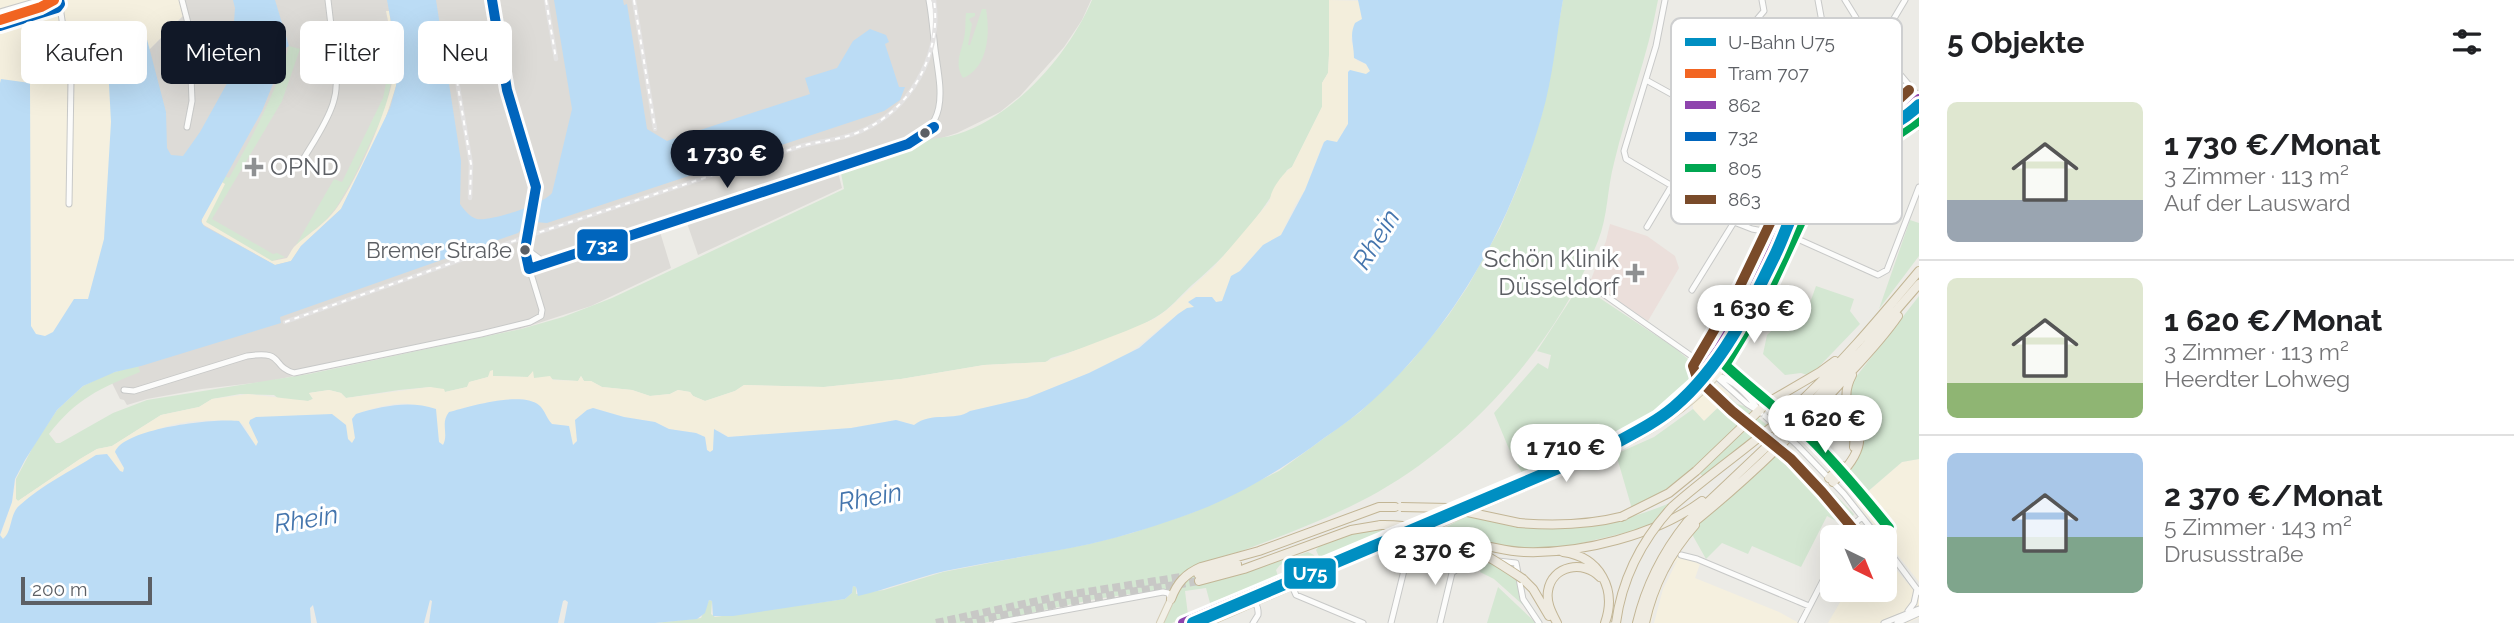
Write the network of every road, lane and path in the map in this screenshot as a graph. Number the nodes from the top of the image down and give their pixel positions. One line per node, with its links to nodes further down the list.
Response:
1 (41, 0): 12 (street)
2 (182, 0): 25 (street)
3 (328, 0): 28 (street)
4 (492, 0): 40 (street)
5 (929, 0): 42 (street)
6 (1665, 0): 18 (street)
7 (1762, 0): 13 (street)
8 (1818, 0): 14 (street)
9 (1845, 0): 15 (street)
10 (1905, 0): 16 (street)
11 (59, 3): 17 (street); 32 (street)
12 (0, 12)
13 (1759, 18)
14 (1821, 18)
15 (1857, 18)
16 (1894, 18)
17 (0, 26)
18 (1646, 80): 20 (street); 29 (street)
19 (1902, 80): 21 (street)
20 (1671, 94)
21 (1918, 101): 23 (main road)
22 (1919, 114): 26 (main road)
23 (1902, 118)
24 (1919, 126): 27 (main road)
25 (187, 127)
26 (1902, 129)
27 (1902, 132)
28 (301, 163)
29 (1671, 184)
30 (1671, 187): 37 (street)
31 (1919, 187): 39 (street)
32 (69, 204)
33 (1733, 224): 47 (street)
34 (1742, 224): 38 (street)
35 (1785, 224): 38 (main road)
36 (1797, 224): 39 (main road)
37 (1647, 227)
38 (1780, 234): 39 (street); 41 (street); 50 (main road)
39 (1791, 236): 41 (main road)
40 (525, 248): 42 (street); 43 (street)
41 (1782, 254): 51 (main road)
42 (547, 264): 43 (street)
43 (529, 269): 52 (street)
44 (1919, 271): 48 (highway)
45 (1587, 280): 50 (street)
46 (1919, 284): 49 (highway); 56 (highway)
47 (1692, 290)
48 (1860, 340): 53 (highway); 55 (highway)
49 (1861, 361): 54 (highway); 57 (highway)
50 (1707, 368): 51 (street); 58 (main road)
51 (1717, 376): 53 (street); 63 (main road)
52 (124, 390)
53 (1762, 413): 57 (street, bridge); 61 (highway)
54 (1806, 421): 57 (highway); 60 (highway)
55 (1708, 477): 61 (highway); 97 (highway, bridge)
56 (1730, 480): 68 (highway); 70 (highway)
57 (1831, 480): 62 (street)
58 (1462, 505): 63 (main road); 74 (main road)
59 (1398, 507): 61 (highway, bridge); 66 (highway, bridge); 80 (highway)
60 (1703, 515): 68 (highway); 99 (highway)
61 (1621, 517)
62 (1862, 517): 64 (street); 65 (street)
63 (1443, 518): 67 (main road)
64 (1852, 525)
65 (1868, 525)
66 (1456, 538): 70 (highway, bridge); 95 (highway, bridge)
67 (1411, 540): 69 (main road); 69 (main road); 92 (street); 94 (street)
68 (1673, 540): 98 (highway)
69 (1389, 546): 75 (main road)
70 (1539, 552): 78 (highway)
71 (1681, 555): 82 (street)
72 (1897, 562): 77 (street)
73 (1457, 569): 93 (street)
74 (1284, 580): 75 (main road); 79 (main road)
75 (1292, 586): 81 (main road); 91 (street)
76 (1820, 586): 82 (street)
77 (1918, 589): 84 (street)
78 (1608, 592): 95 (highway); 96 (highway)
79 (1245, 596): 81 (street); 88 (main road)
80 (1171, 599): 85 (street); 87 (main road)
81 (1256, 603): 89 (main road); 90 (street)
82 (1809, 607): 100 (street)
83 (1919, 611): 84 (street); 102 (street)
84 (1906, 612): 101 (street)
85 (1026, 620): 86 (street)
86 (996, 623)
87 (1160, 623)
88 (1183, 623)
89 (1208, 623)
90 (1253, 623)
91 (1363, 623)
92 (1391, 623)
93 (1440, 623)
94 (1539, 623)
95 (1555, 623)
96 (1605, 623)
97 (1616, 623)
98 (1637, 623)
99 (1645, 623)
100 (1801, 623)
101 (1884, 623)
102 (1897, 623)

